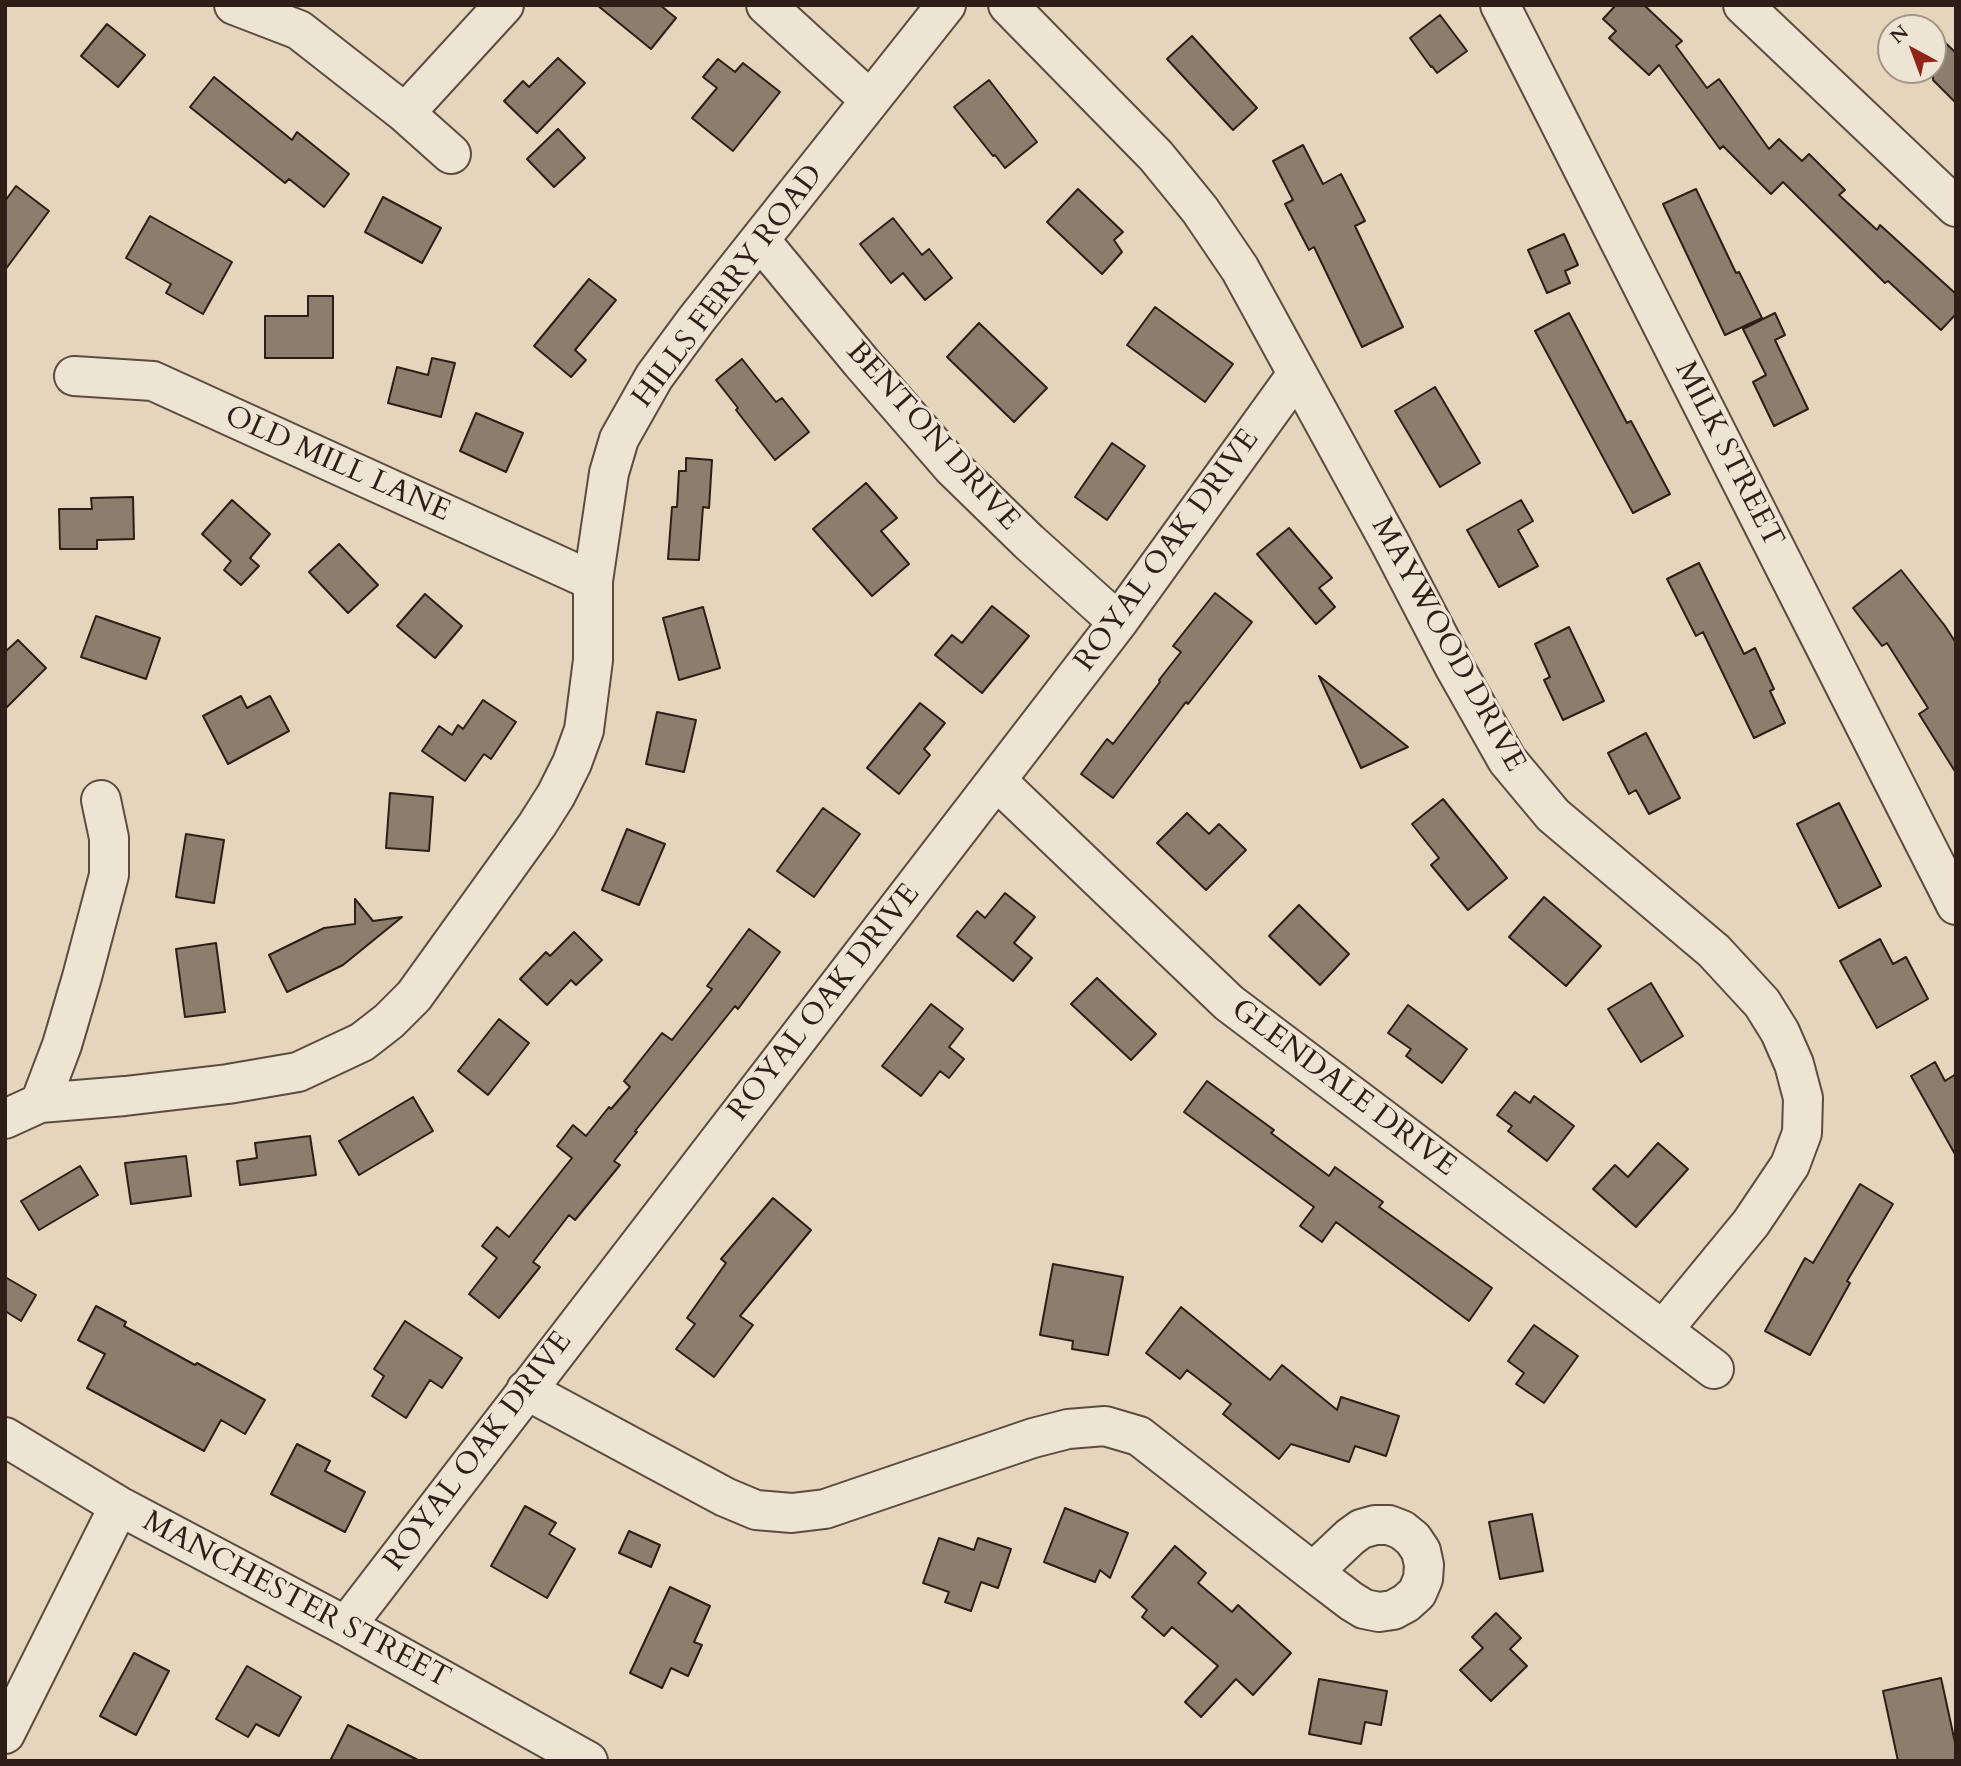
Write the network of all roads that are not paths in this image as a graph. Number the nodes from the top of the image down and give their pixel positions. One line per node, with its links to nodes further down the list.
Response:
1 (234, 5): 9 (street)
2 (504, 5): 9 (street)
3 (766, 5): 8 (street)
4 (946, 5): 8 (street, HILLS FERRY ROAD)
5 (1009, 5): 13 (street, MAYWOOD DRIVE)
6 (1500, 5): 19 (street, MILK STREET)
7 (1743, 5): 11 (street)
8 (870, 100): 12 (street, HILLS FERRY ROAD)
9 (405, 113): 10 (street)
10 (451, 154)
11 (1956, 207)
12 (760, 240): 15 (street, HILLS FERRY ROAD); 16 (street, BENTON DRIVE)
13 (1297, 374): 16 (street, ROYAL OAK DRIVE); 22 (street, MAYWOOD DRIVE)
14 (74, 376): 15 (street, OLD MILL LANE)
15 (593, 581): 20 (street, HILLS FERRY ROAD)
16 (1118, 622): 17 (street, ROYAL OAK DRIVE)
17 (997, 781): 22 (street, GLENDALE DRIVE); 24 (street, ROYAL OAK DRIVE)
18 (101, 800): 20 (street)
19 (1956, 905)
20 (40, 1103): 21 (street, HILLS FERRY ROAD)
21 (5, 1119)
22 (1663, 1330): 23 (street, GLENDALE DRIVE)
23 (1714, 1368)
24 (526, 1390): 27 (street); 28 (street, ROYAL OAK DRIVE)
25 (5, 1437): 26 (street, MANCHESTER STREET)
26 (119, 1506): 28 (street, MANCHESTER STREET); 29 (street)
27 (1313, 1572)
28 (345, 1626): 30 (street, MANCHESTER STREET)
29 (9, 1719)
30 (588, 1761)

